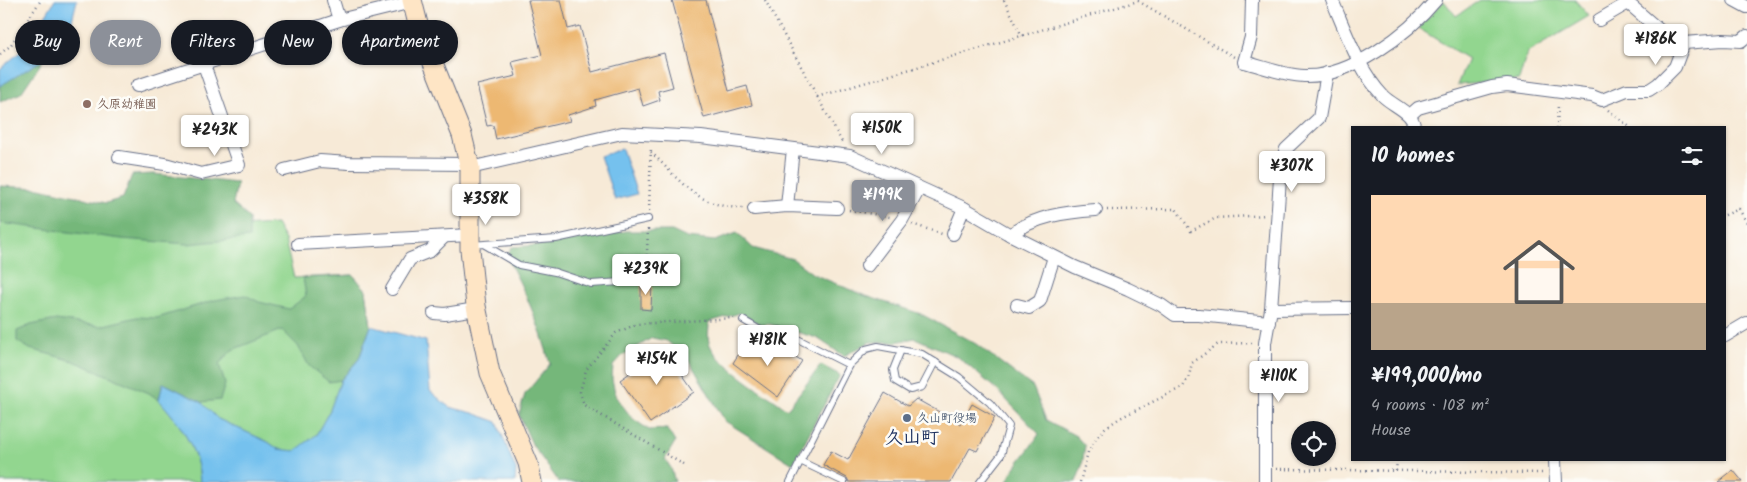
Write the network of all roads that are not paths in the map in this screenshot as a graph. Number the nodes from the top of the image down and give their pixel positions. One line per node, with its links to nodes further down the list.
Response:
1 (333, 0): 8 (street)
2 (1332, 0): 13 (street)
3 (1436, 0): 13 (street)
4 (1734, 0): 7 (street)
5 (412, 1): 8 (street); 20 (street)
6 (1256, 2): 15 (street)
7 (1747, 7)
8 (339, 20): 12 (street)
9 (1599, 20): 11 (street)
10 (1747, 36): 11 (street)
11 (1684, 43): 17 (street)
12 (254, 48)
13 (1360, 60): 15 (street); 17 (street)
14 (204, 65): 16 (street); 19 (street)
15 (1327, 73): 41 (street)
16 (137, 86)
17 (1412, 121)
18 (793, 149): 20 (street); 22 (street); 23 (street)
19 (119, 157)
20 (469, 166): 21 (street); 32 (street)
21 (284, 170)
22 (919, 189): 25 (street); 35 (street)
23 (787, 206): 24 (street); 26 (street)
24 (837, 208)
25 (964, 208): 29 (street); 30 (street)
26 (754, 209)
27 (1096, 210): 30 (street)
28 (648, 219): 32 (lane)
29 (954, 234)
30 (1010, 235): 34 (street)
31 (444, 237): 32 (street); 33 (street); 37 (street)
32 (474, 242): 36 (lane); 40 (street)
33 (298, 244)
34 (1054, 257): 38 (street); 44 (street)
35 (867, 266)
36 (621, 282)
37 (392, 290)
38 (1017, 305)
39 (1351, 308): 41 (street)
40 (476, 309): 42 (street); 52 (street)
41 (1272, 309): 44 (street)
42 (434, 312)
43 (742, 320): 49 (lane)
44 (1269, 322): 53 (street)
45 (1747, 323): 46 (street)
46 (1726, 335)
47 (901, 350): 48 (lane); 48 (lane); 49 (lane)
48 (935, 362): 59 (lane)
49 (849, 365): 50 (lane)
50 (800, 461): 57 (lane); 58 (lane)
51 (1555, 461): 54 (street)
52 (528, 463): 55 (street); 56 (street)
53 (1265, 476)
54 (1556, 478)
55 (532, 482)
56 (544, 482)
57 (790, 482)
58 (844, 482)
59 (980, 482)

